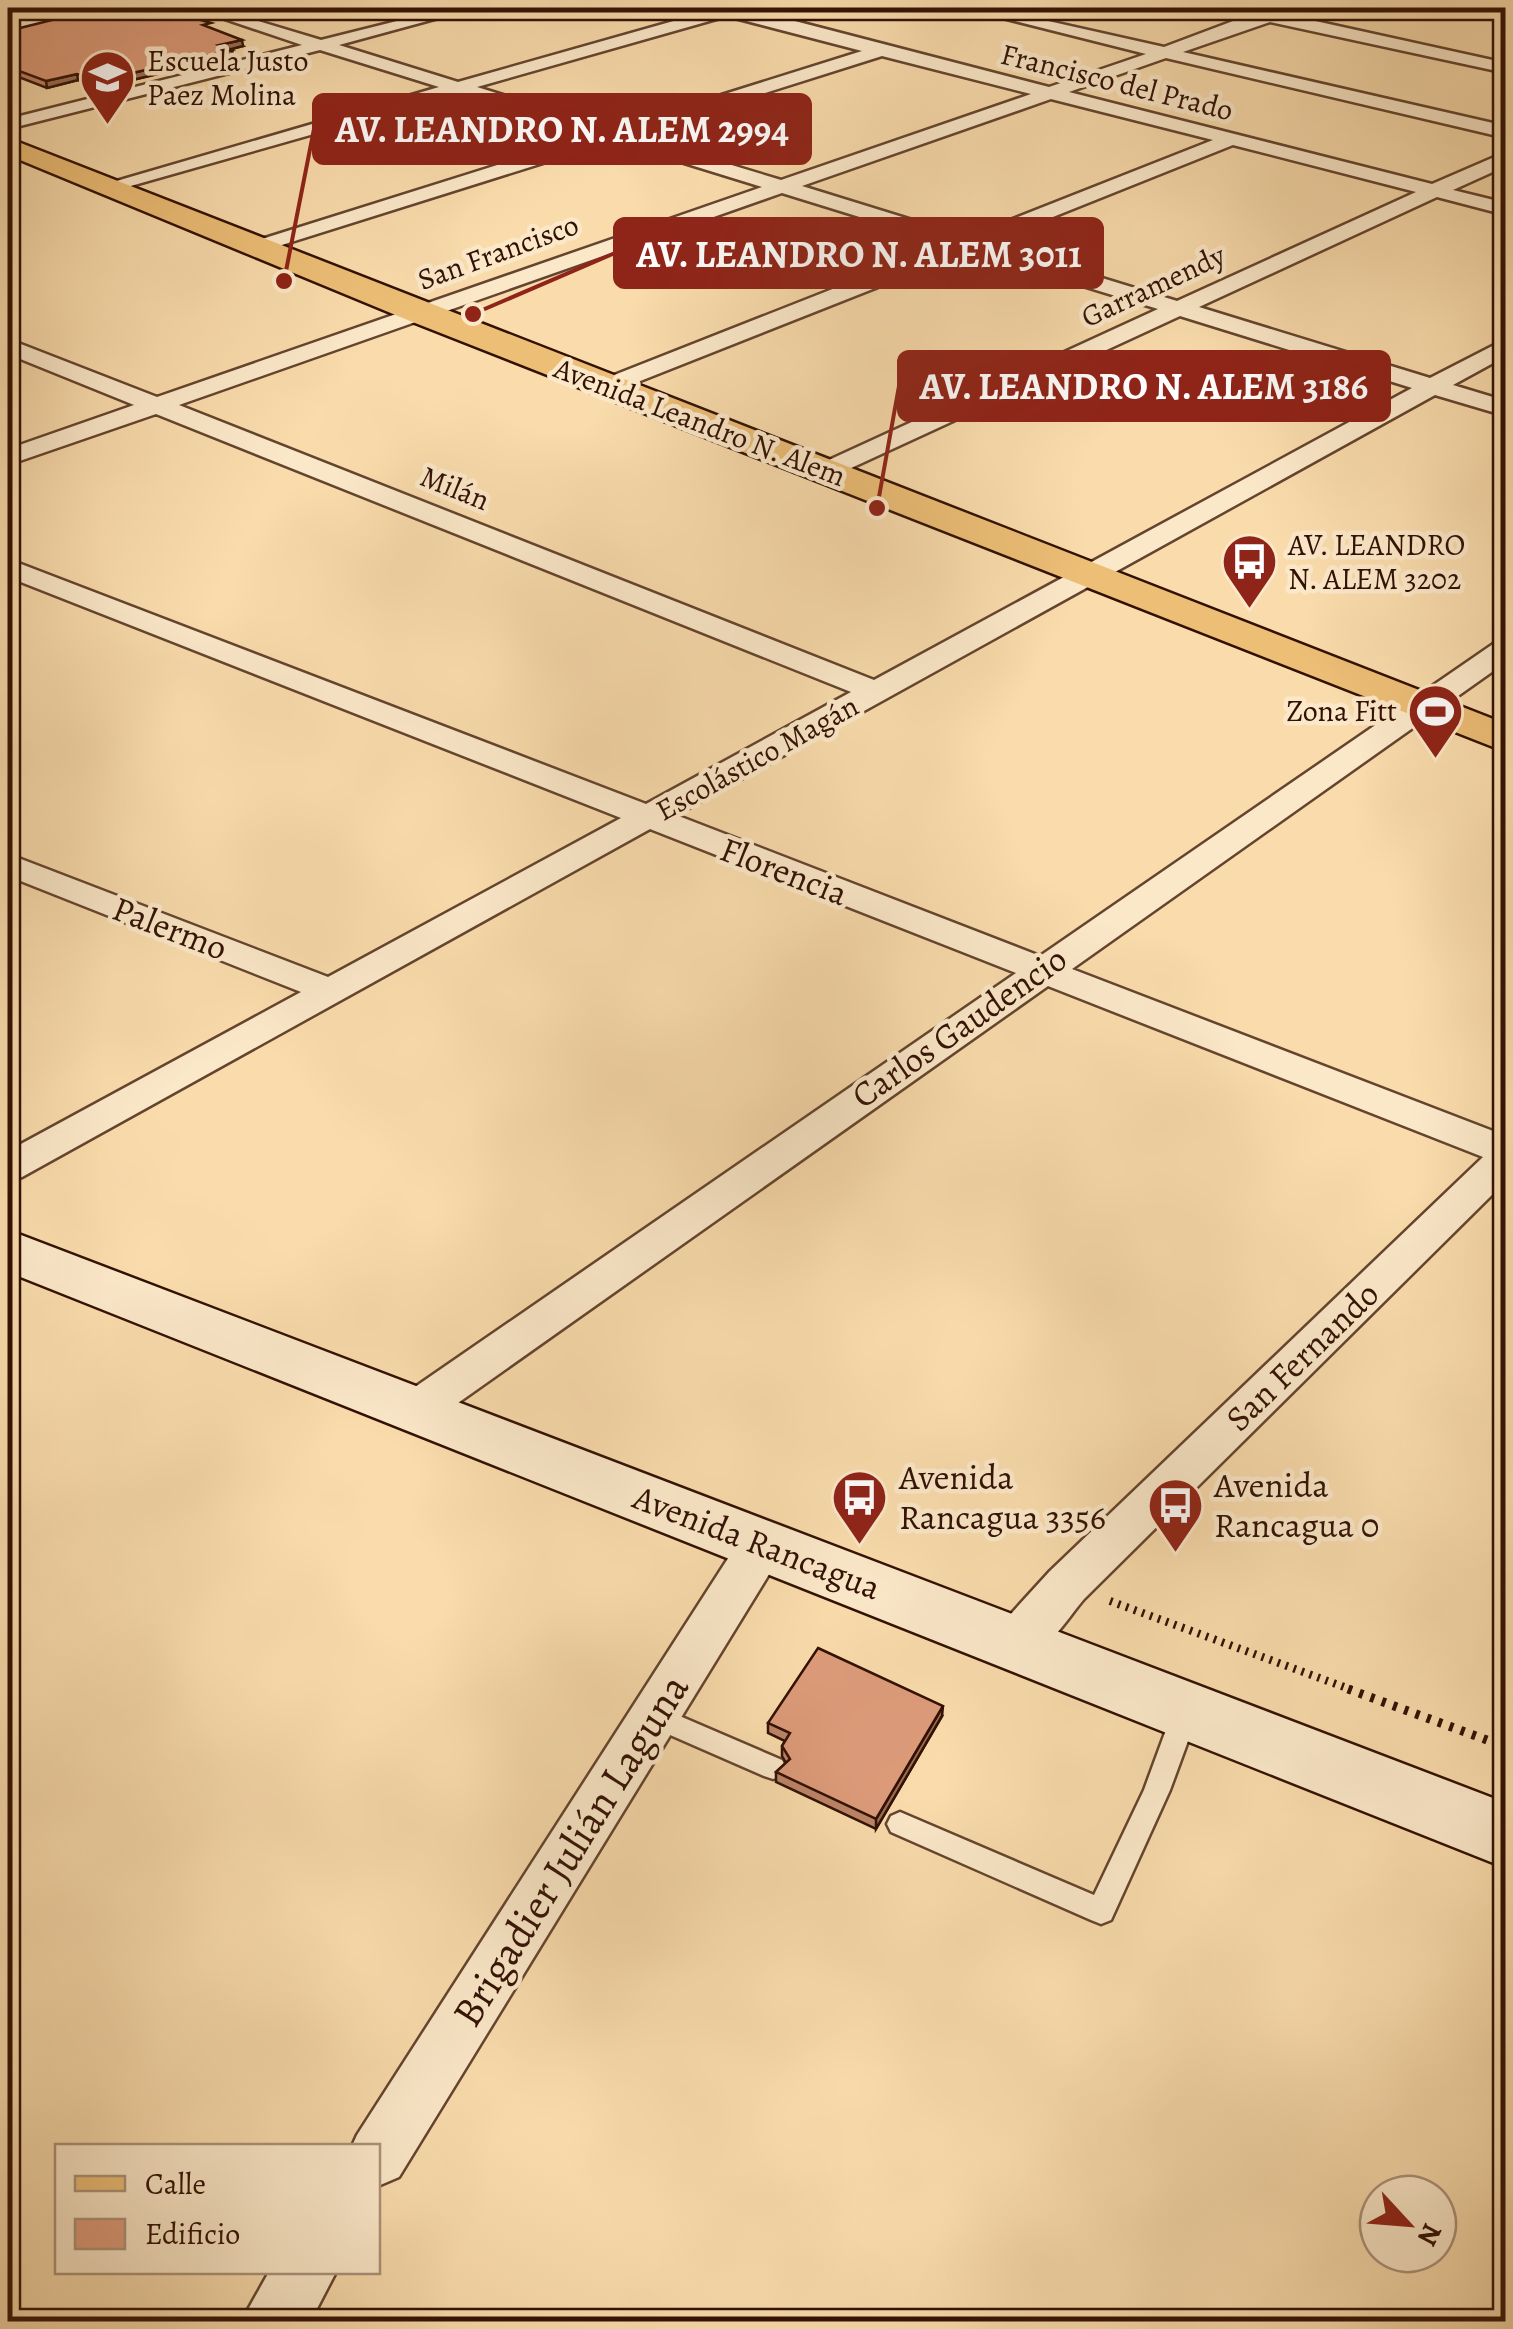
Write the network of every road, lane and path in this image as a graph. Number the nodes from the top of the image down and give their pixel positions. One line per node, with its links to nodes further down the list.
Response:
1 (103, 8): 11 (street)
2 (200, 8): 12 (street)
3 (467, 8): 12 (street)
4 (971, 8): 14 (street)
5 (1229, 8): 10 (street)
6 (1293, 8): 10 (street, San Francisco)
7 (1487, 8): 9 (street)
8 (727, 9): 13 (street, Francisco del Prado); 16 (street)
9 (1506, 11)
10 (1268, 16): 14 (street, San Francisco); 15 (street)
11 (8, 29)
12 (324, 46): 16 (street); 18 (street)
13 (882, 50): 17 (street, Francisco del Prado); 20 (street)
14 (1164, 52): 17 (street, San Francisco); 19 (street)
15 (1506, 68)
16 (460, 87): 20 (street); 25 (street)
17 (1046, 92): 21 (street, Francisco del Prado); 24 (street, San Francisco)
18 (8, 124)
19 (1506, 132)
20 (609, 133): 24 (street); 29 (street)
21 (1233, 139): 26 (street, Francisco del Prado); 28 (street)
22 (8, 146): 25 (main road, Avenida Leandro N. Alem)
23 (1506, 158): 26 (street, Garramendy)
24 (779, 185): 28 (street); 31 (street, San Francisco)
25 (106, 187): 29 (main road, Avenida Leandro N. Alem)
26 (1435, 190): 27 (street, Francisco del Prado); 30 (street, Garramendy)
27 (1506, 209)
28 (968, 244): 30 (street); 34 (street)
29 (254, 248): 31 (main road, Avenida Leandro N. Alem)
30 (1178, 307): 35 (street); 39 (street, Garramendy)
31 (421, 314): 34 (main road, Avenida Leandro N. Alem); 36 (street, San Francisco)
32 (8, 346): 36 (street, Milán)
33 (1506, 346): 35 (street, Escolástico Magán)
34 (607, 386): 39 (main road, Avenida Leandro N. Alem)
35 (1430, 386): 37 (street); 41 (street, Escolástico Magán)
36 (160, 405): 38 (street, San Francisco); 43 (street, Milán)
37 (1506, 409)
38 (8, 457)
39 (828, 470): 41 (main road, Avenida Leandro N. Alem)
40 (8, 567): 46 (street, Florencia)
41 (1090, 574): 43 (street, Escolástico Magán); 44 (main road, Avenida Leandro N. Alem)
42 (1506, 648): 44 (street, Carlos Gaudencio)
43 (877, 692): 46 (street, Escolástico Magán)
44 (1420, 706): 45 (main road, Avenida Leandro N. Alem); 48 (street, Carlos Gaudencio)
45 (1506, 739)
46 (649, 818): 48 (street, Florencia); 49 (street, Escolástico Magán)
47 (8, 864): 49 (street, Palermo)
48 (1039, 971): 50 (street, Florencia); 53 (street, Carlos Gaudencio)
49 (332, 991): 51 (street, Escolástico Magán)
50 (1506, 1154): 55 (street, San Fernando)
51 (8, 1168)
52 (8, 1250): 53 (main road, Avenida Rancagua)
53 (415, 1410): 54 (main road, Avenida Rancagua)
54 (762, 1545): 56 (main road, Avenida Rancagua); 58 (street, Brigadier Julián Laguna)
55 (1067, 1585): 56 (street, San Fernando); 59 (path)
56 (1016, 1641): 57 (main road, Avenida Rancagua)
57 (1187, 1709): 61 (lane); 62 (main road, Avenida Rancagua)
58 (654, 1716): 60 (lane); 63 (street, Brigadier Julián Laguna)
59 (1506, 1747)
60 (773, 1768)
61 (900, 1824)
62 (1506, 1836)
63 (380, 2153)
64 (304, 2274): 65 (street)
65 (273, 2322)

